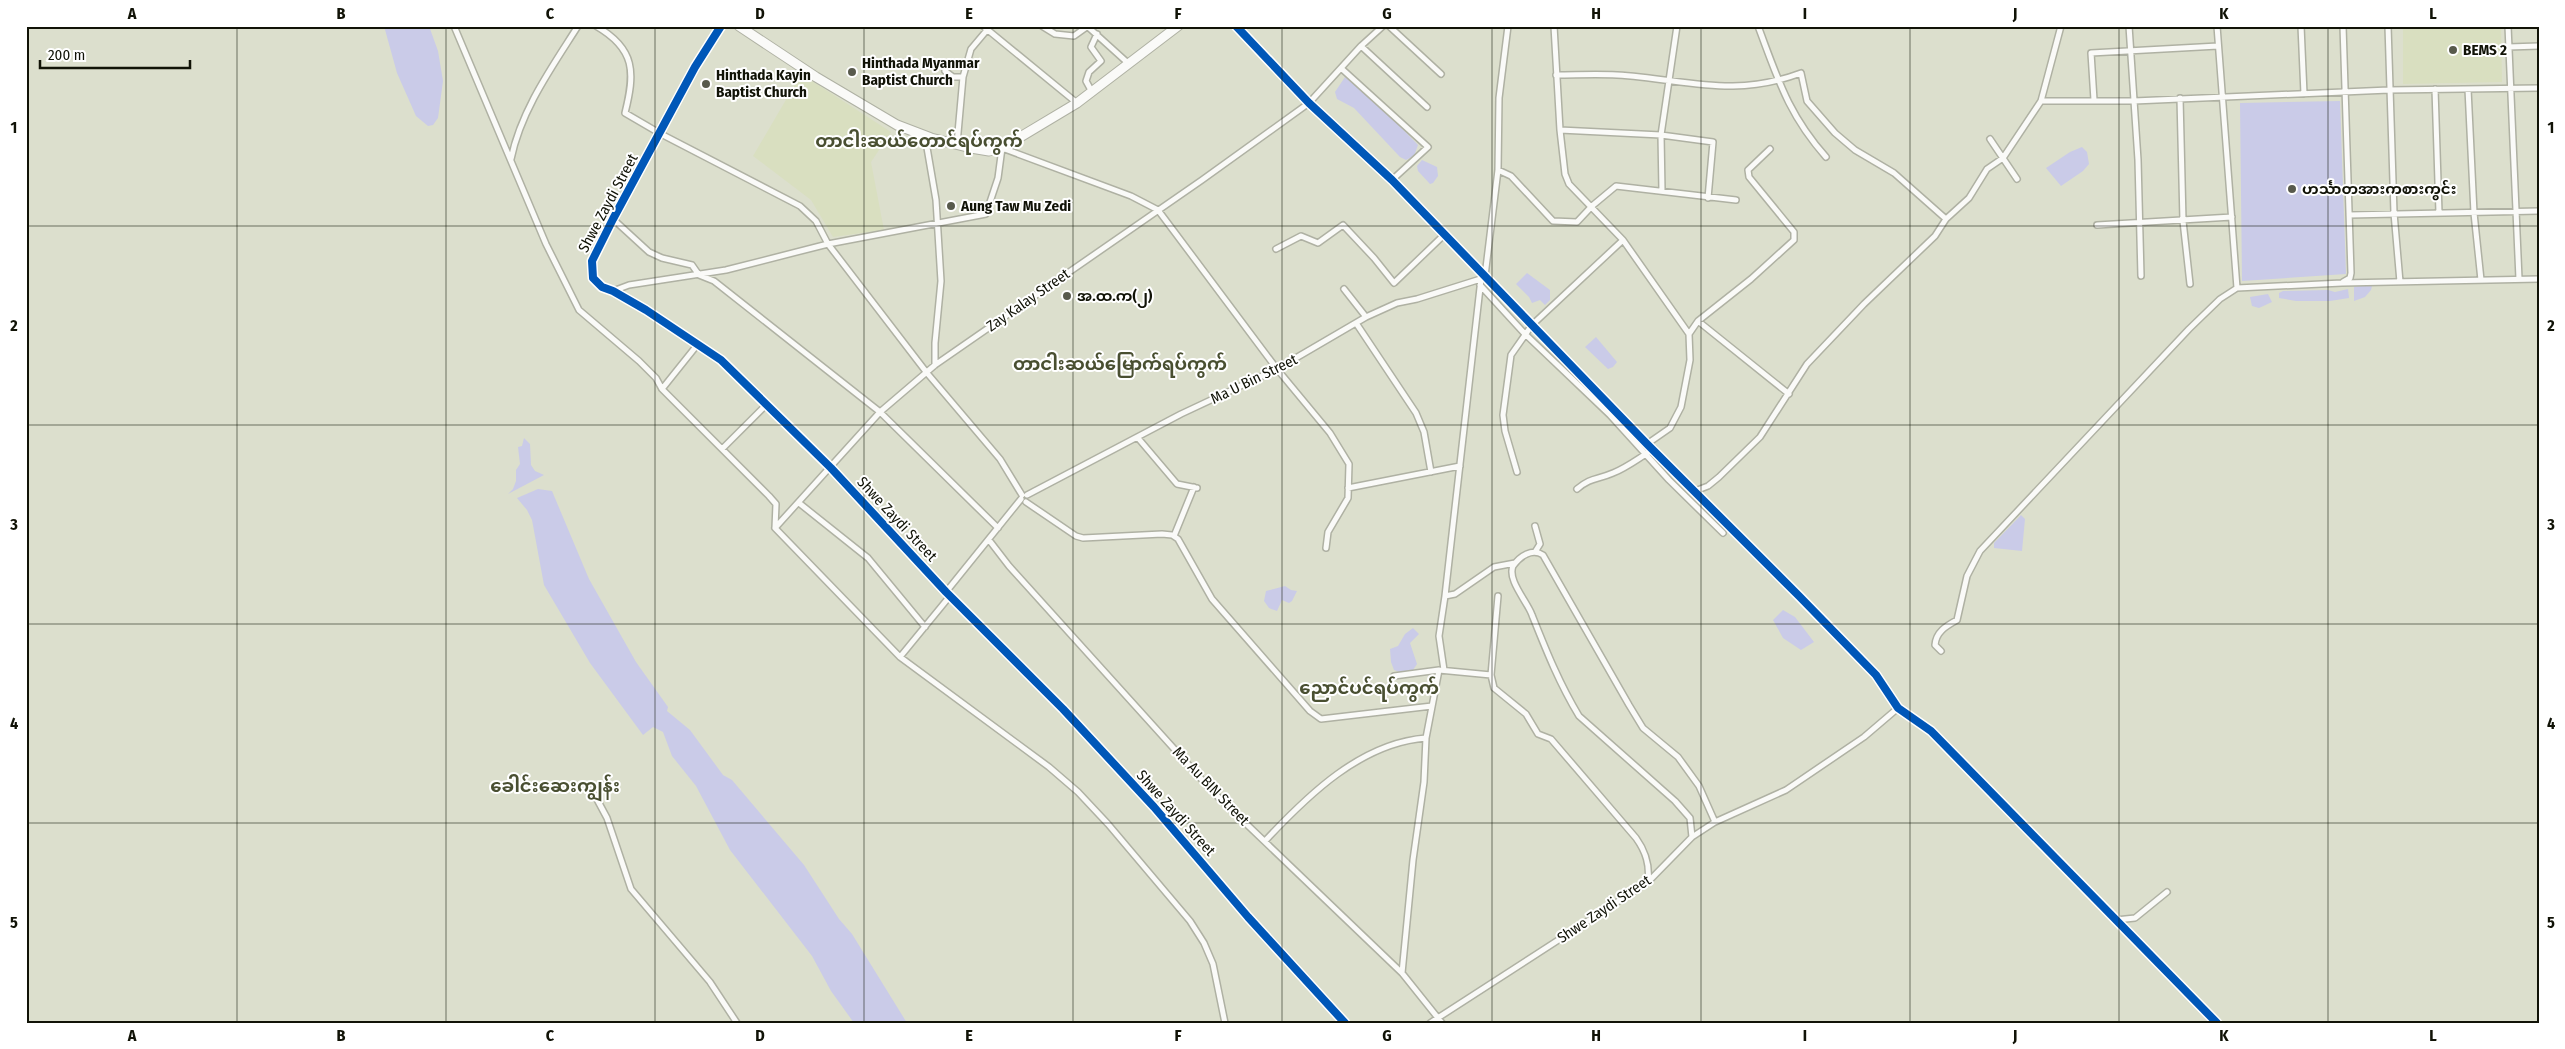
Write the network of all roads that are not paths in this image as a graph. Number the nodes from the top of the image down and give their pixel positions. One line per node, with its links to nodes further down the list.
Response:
1 (454, 26): 64 (street)
2 (578, 26): 64 (street)
3 (596, 26): 55 (street)
4 (720, 26): 55 (street, Shwe Zaydi Street)
5 (740, 26): 57 (main road)
6 (1042, 26): 7 (street)
7 (1088, 26): 24 (street)
8 (1178, 26): 30 (main road)
9 (1236, 26): 52 (street)
10 (1383, 26): 25 (street, Zay Kalay Street)
11 (1389, 26): 33 (street)
12 (1508, 26): 65 (street)
13 (1554, 26): 34 (street)
14 (1677, 26): 37 (street)
15 (1758, 26): 36 (street)
16 (2061, 26): 49 (street)
17 (2129, 26): 29 (street)
18 (2217, 26): 26 (street)
19 (2301, 26): 45 (street)
20 (2343, 26): 44 (street)
21 (2388, 26): 41 (street)
22 (2508, 26): 28 (street)
23 (985, 28): 35 (street); 51 (street)
24 (1097, 34): 30 (street); 43 (street)
25 (1360, 46): 31 (street, Zay Kalay Street); 53 (street)
26 (2218, 46): 29 (street); 46 (street)
27 (2539, 46): 28 (street)
28 (2508, 47): 38 (street)
29 (2131, 52): 48 (street); 50 (street)
30 (1128, 64): 43 (main road)
31 (1342, 69): 52 (street, Zay Kalay Street); 67 (street)
32 (945, 71): 35 (street)
33 (1441, 74)
34 (1556, 75): 37 (street); 54 (street)
35 (963, 77): 59 (street)
36 (1779, 81): 37 (street); 62 (street); 81 (street)
37 (1669, 82): 56 (street)
38 (2510, 88): 39 (street); 40 (street); 73 (street)
39 (2539, 88)
40 (2468, 89): 42 (street); 77 (street)
41 (2389, 90): 42 (street); 44 (street); 75 (street)
42 (2435, 90): 76 (street)
43 (1092, 92): 51 (main road)
44 (2346, 93): 45 (street); 78 (street)
45 (2304, 94): 46 (street)
46 (2223, 96): 47 (street); 79 (street)
47 (2180, 98): 50 (street); 82 (street)
48 (2094, 100): 49 (street); 50 (street)
49 (2041, 101): 63 (street)
50 (2134, 101): 83 (street)
51 (1077, 103): 60 (main road)
52 (1309, 103): 67 (street); 72 (street, Zay Kalay Street)
53 (1426, 107)
54 (1560, 130): 56 (street); 71 (street)
55 (661, 134): 80 (street, Shwe Zaydi Street); 88 (street)
56 (1661, 135): 68 (street); 69 (street)
57 (925, 136): 59 (main road); 84 (street)
58 (1990, 139): 63 (street)
59 (957, 144): 60 (main road)
60 (1002, 148): 72 (street); 84 (street)
61 (1770, 149): 103 (street)
62 (1826, 157)
63 (2003, 158): 66 (street); 81 (street)
64 (510, 160): 112 (street)
65 (1498, 170): 71 (street); 92 (street)
66 (2017, 179)
67 (1392, 180): 86 (street)
68 (1662, 191): 69 (street); 71 (street)
69 (1708, 198): 70 (street)
70 (1736, 200)
71 (1592, 206): 87 (street)
72 (1158, 210): 109 (street, Zay Kalay Street); 110 (street)
73 (2516, 212): 74 (street); 77 (street); 93 (street)
74 (2539, 212)
75 (2394, 213): 76 (street); 78 (street); 96 (street)
76 (2439, 213): 77 (street)
77 (2474, 213): 95 (street)
78 (2350, 215): 97 (street)
79 (2232, 217): 82 (street); 99 (street)
80 (613, 219): 90 (street); 101 (street, Shwe Zaydi Street)
81 (1946, 219): 113 (street)
82 (2183, 221): 83 (street); 98 (street)
83 (2138, 222): 85 (street); 91 (street)
84 (936, 225): 88 (street); 109 (street)
85 (2097, 225)
86 (1444, 234): 89 (street); 92 (street)
87 (1623, 240): 105 (street); 107 (street)
88 (828, 244): 90 (street); 111 (street)
89 (1276, 249)
90 (699, 275): 101 (street); 115 (street)
91 (2141, 276)
92 (1483, 279): 102 (street, Ma U Bin Street); 105 (street); 106 (street); 121 (street)
93 (2519, 279): 94 (street); 95 (street)
94 (2539, 279)
95 (2481, 280): 96 (street)
96 (2400, 282): 97 (street)
97 (2342, 283): 99 (street)
98 (2190, 284)
99 (2237, 288): 143 (street)
100 (1344, 290): 102 (street)
101 (613, 291): 108 (street, Shwe Zaydi Street)
102 (1366, 317): 104 (street, Ma U Bin Street)
103 (1698, 321): 107 (street); 113 (street)
104 (1356, 323): 110 (street, Ma U Bin Street); 123 (street)
105 (1532, 325): 106 (street); 117 (street)
106 (1524, 333): 120 (street); 124 (street)
107 (1689, 334): 117 (street)
108 (698, 344): 112 (street); 114 (street, Shwe Zaydi Street)
109 (935, 365): 111 (street, Zay Kalay Street)
110 (1278, 369): 116 (street, Ma U Bin Street); 125 (street)
111 (927, 373): 115 (street, Zay Kalay Street); 128 (street)
112 (662, 389): 119 (street)
113 (1789, 394): 127 (street)
114 (766, 405): 119 (street); 122 (street, Shwe Zaydi Street)
115 (880, 412): 122 (street, Zay Kalay Street); 132 (street)
116 (1138, 438): 128 (street, Ma U Bin Street); 134 (street)
117 (1648, 444): 118 (street)
118 (1654, 448): 120 (street); 127 (street)
119 (722, 449): 131 (street)
120 (1645, 454): 126 (street); 133 (street)
121 (1460, 466): 123 (street); 140 (street)
122 (831, 468): 129 (street, Zay Kalay Street); 139 (street, Shwe Zaydi Street)
123 (1432, 472): 125 (street)
124 (1517, 472)
125 (1348, 488): 136 (street)
126 (1577, 489)
127 (1695, 491): 149 (street)
128 (1024, 498): 132 (street, Ma U Bin Street); 134 (street)
129 (799, 503): 131 (street, Zay Kalay Street); 142 (street)
130 (1535, 526): 137 (street)
131 (775, 528): 144 (street)
132 (998, 528): 135 (street, Ma U Bin Street)
133 (1723, 533)
134 (1174, 536): 148 (street)
135 (989, 540): 139 (street, Ma U Bin Street); 154 (street, Ma Au BIN Street)
136 (1326, 548)
137 (1535, 552): 138 (street); 152 (street)
138 (1515, 562): 140 (street); 153 (street)
139 (948, 594): 142 (street, Ma U Bin Street); 162 (street, Shwe Zaydi Street)
140 (1445, 596): 145 (street)
141 (1498, 596): 146 (street)
142 (925, 627): 144 (street, Ma U Bin Street)
143 (1941, 651)
144 (900, 657): 161 (street)
145 (1442, 670): 146 (street); 147 (street); 148 (street)
146 (1491, 675): 155 (street)
147 (1394, 676)
148 (1432, 706): 150 (street)
149 (1898, 708): 152 (street, Shwe Zaydi Street); 157 (street)
150 (1426, 738): 154 (street); 158 (street)
151 (592, 790): 160 (street)
152 (1715, 822): 153 (street, Shwe Zaydi Street)
153 (1692, 837): 155 (street, Shwe Zaydi Street)
154 (1265, 841): 158 (street, Ma Au BIN Street)
155 (1648, 882): 159 (street, Shwe Zaydi Street)
156 (2167, 892): 157 (street)
157 (2116, 920): 165 (street)
158 (1402, 973): 159 (street, Ma Au BIN Street)
159 (1437, 1017): 163 (street, Shwe Zaydi Street); 164 (street, Ma Au BIN Street)
160 (737, 1023)
161 (1225, 1023)
162 (1345, 1023)
163 (1430, 1023)
164 (1442, 1023)
165 (2217, 1023)

